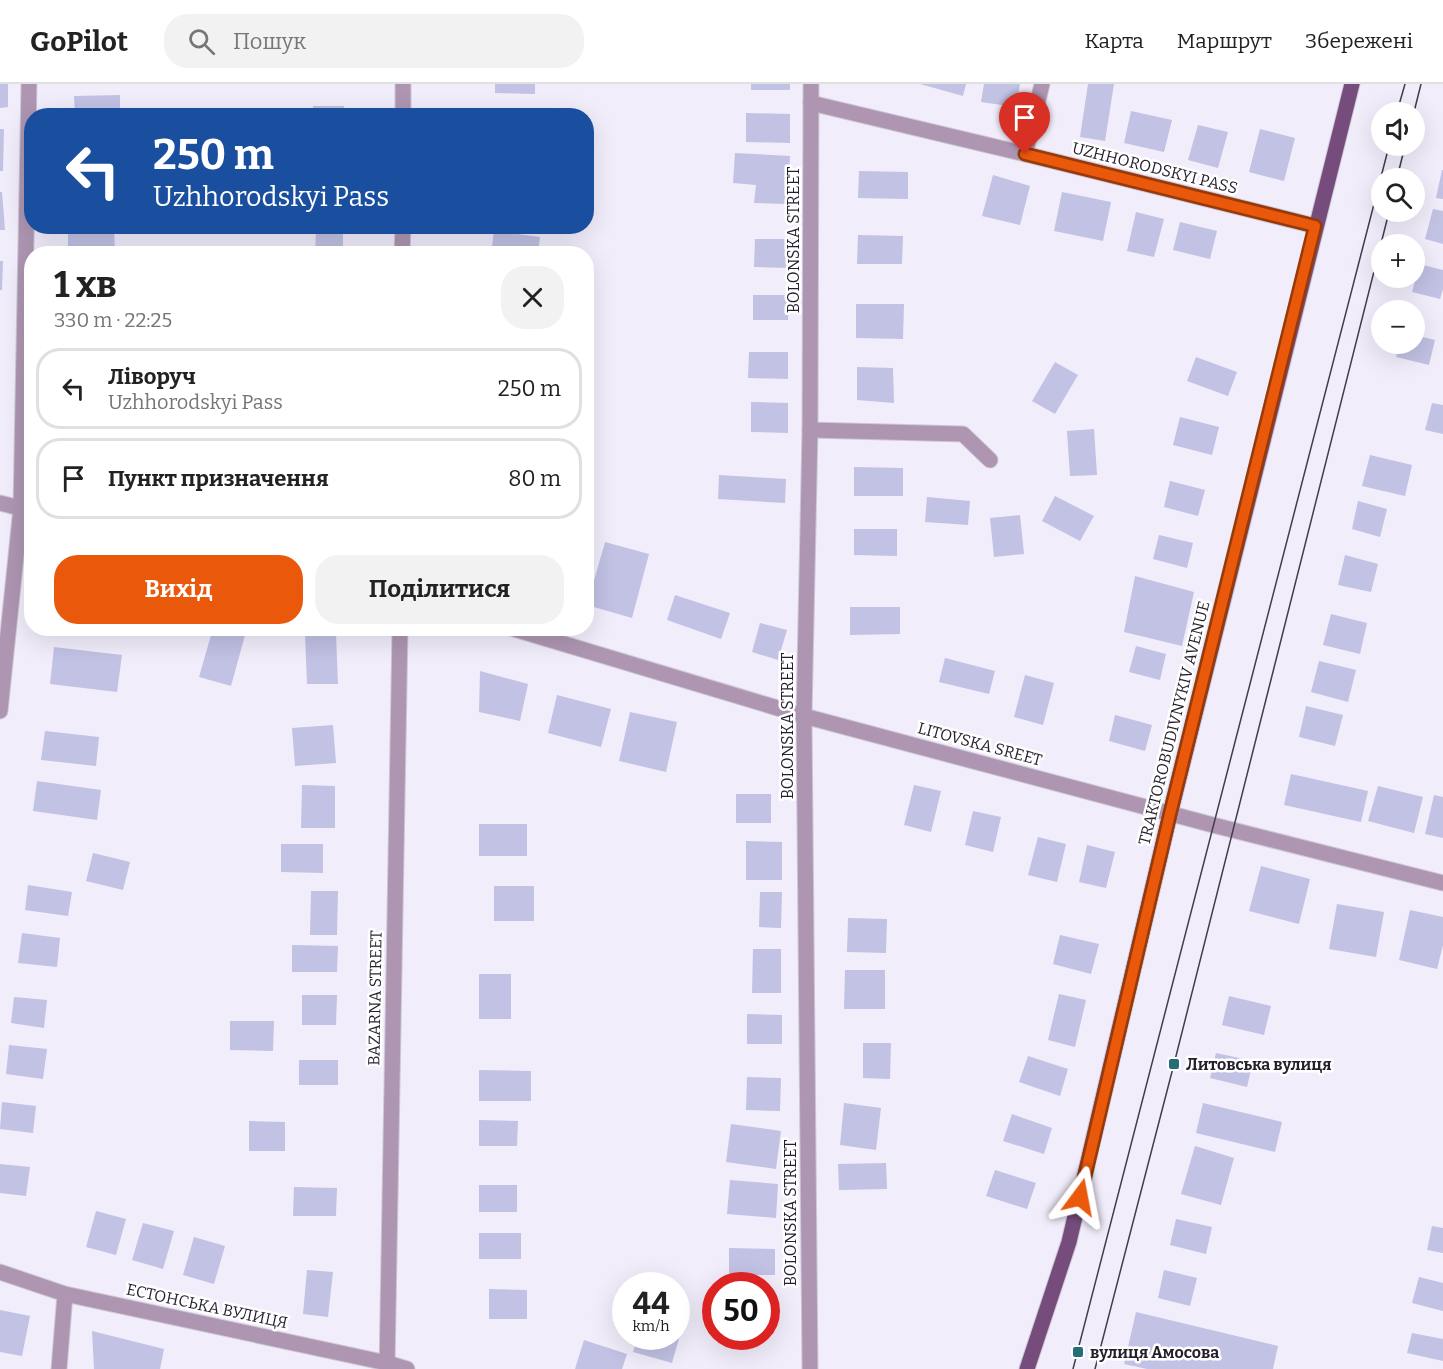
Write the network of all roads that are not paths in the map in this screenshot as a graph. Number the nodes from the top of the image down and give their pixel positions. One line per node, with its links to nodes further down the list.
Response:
1 (29, 84): 7 (street)
2 (403, 84): 8 (street)
3 (811, 84): 6 (street, BOLONSKA STREET)
4 (1042, 84): 9 (street)
5 (1352, 84): 10 (main road, TRAKTOROBUDIVNYKIV AVENUE)
6 (811, 103): 9 (street, UZHHORODSKYI PASS); 11 (street, BOLONSKA STREET)
7 (29, 108)
8 (403, 108)
9 (1025, 154): 10 (street, UZHHORODSKYI PASS)
10 (1315, 226): 20 (main road, TRAKTOROBUDIVNYKIV AVENUE)
11 (810, 430): 12 (street); 19 (street, BOLONSKA STREET)
12 (990, 460)
13 (0, 502): 14 (street)
14 (24, 508)
15 (24, 525): 18 (street)
16 (400, 636): 24 (street, BAZARNA STREET)
17 (538, 636): 19 (street, LITOVSKA SREET)
18 (0, 711)
19 (804, 716): 20 (street, LITOVSKA SREET); 27 (street, BOLONSKA STREET)
20 (1170, 814): 21 (street, LITOVSKA SREET); 28 (main road, TRAKTOROBUDIVNYKIV AVENUE)
21 (1443, 883)
22 (0, 1272): 23 (street, ЕСТОНСЬКА ВУЛИЦЯ)
23 (65, 1294): 24 (street, ЕСТОНСЬКА ВУЛИЦЯ); 25 (street)
24 (387, 1366): 26 (street, ЕСТОНСЬКА ВУЛИЦЯ)
25 (59, 1369)
26 (407, 1369)
27 (810, 1369)
28 (1027, 1369)

